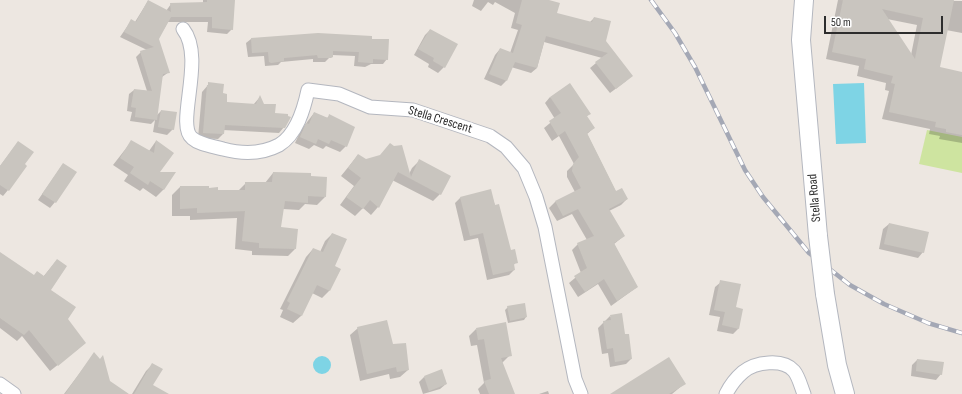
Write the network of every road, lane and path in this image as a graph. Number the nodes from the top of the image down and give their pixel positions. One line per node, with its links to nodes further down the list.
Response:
1 (804, 0): 8 (main road, Stella Road, bridge)
2 (183, 29): 5 (street, Stella Crescent)
3 (0, 384): 4 (street)
4 (14, 394)
5 (580, 394)
6 (726, 394): 7 (street)
7 (804, 394)
8 (845, 394)

